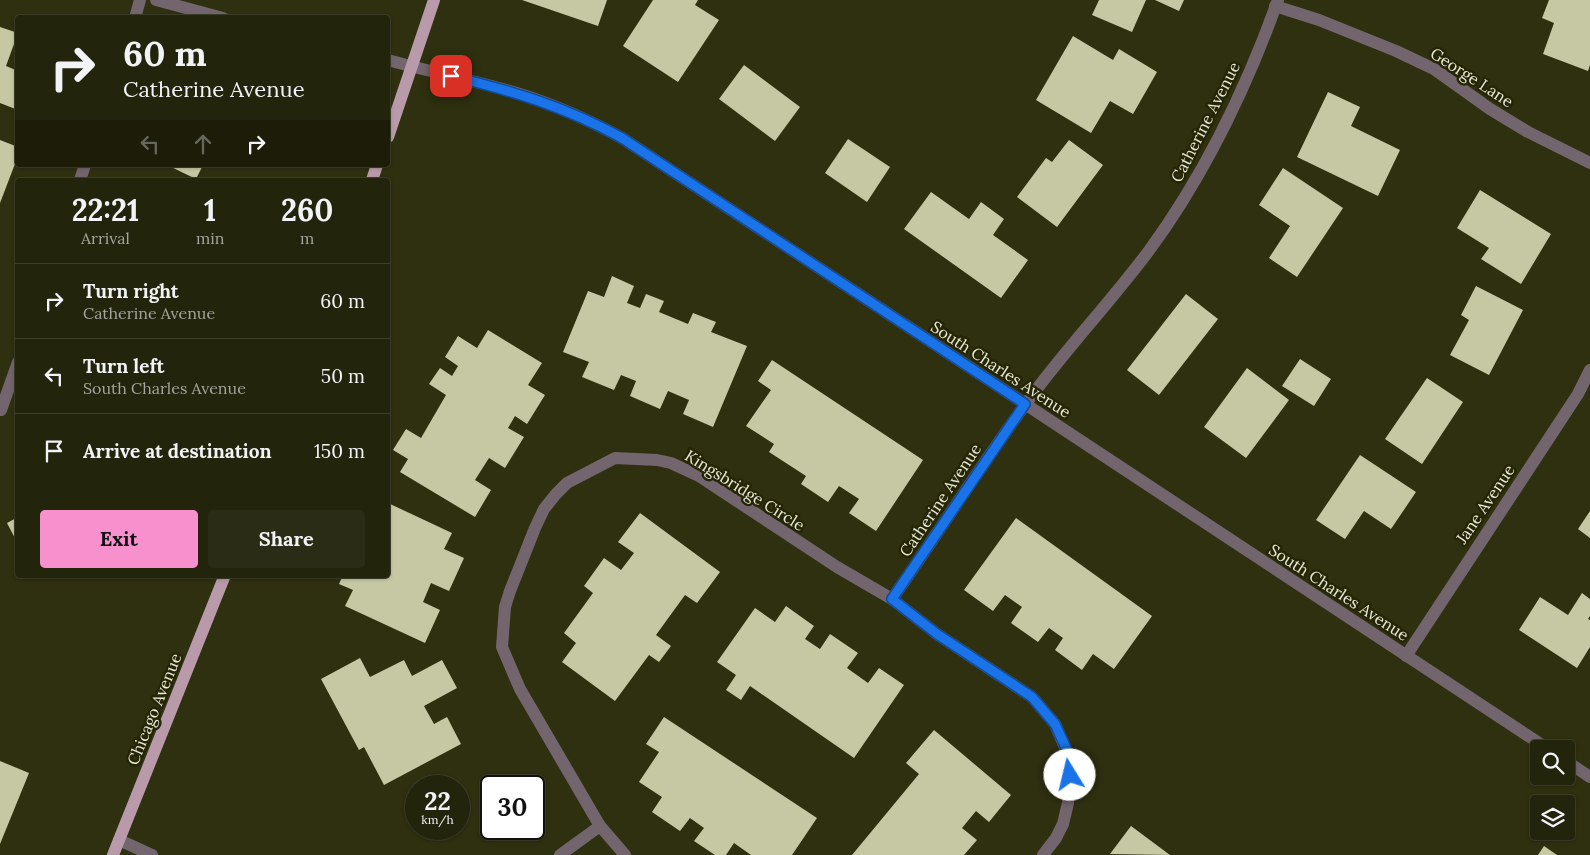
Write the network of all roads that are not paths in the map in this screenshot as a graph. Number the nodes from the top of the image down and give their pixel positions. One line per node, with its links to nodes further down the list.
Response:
1 (140, 0): 5 (street)
2 (156, 0): 6 (street)
3 (434, 0): 8 (main road)
4 (1276, 3): 10 (street, George Lane); 13 (street, Catherine Avenue)
5 (136, 15)
6 (212, 15)
7 (390, 61): 8 (street, South Charles Avenue)
8 (412, 67): 9 (main road); 13 (street, South Charles Avenue)
9 (390, 131)
10 (1590, 164)
11 (15, 370): 14 (street)
12 (1590, 370): 17 (street, Jane Avenue)
13 (1025, 404): 16 (street, Catherine Avenue); 17 (street, South Charles Avenue)
14 (1, 410)
15 (224, 578): 22 (main road, Chicago Avenue)
16 (892, 599): 21 (street, Kingsbridge Circle); 27 (street)
17 (1406, 656): 18 (street, South Charles Avenue)
18 (1534, 740)
19 (1575, 767): 20 (street)
20 (1590, 777)
21 (600, 826): 25 (street); 26 (street)
22 (119, 840): 23 (main road, Chicago Avenue); 24 (street)
23 (113, 855)
24 (152, 855)
25 (560, 855)
26 (626, 855)
27 (1043, 855)

